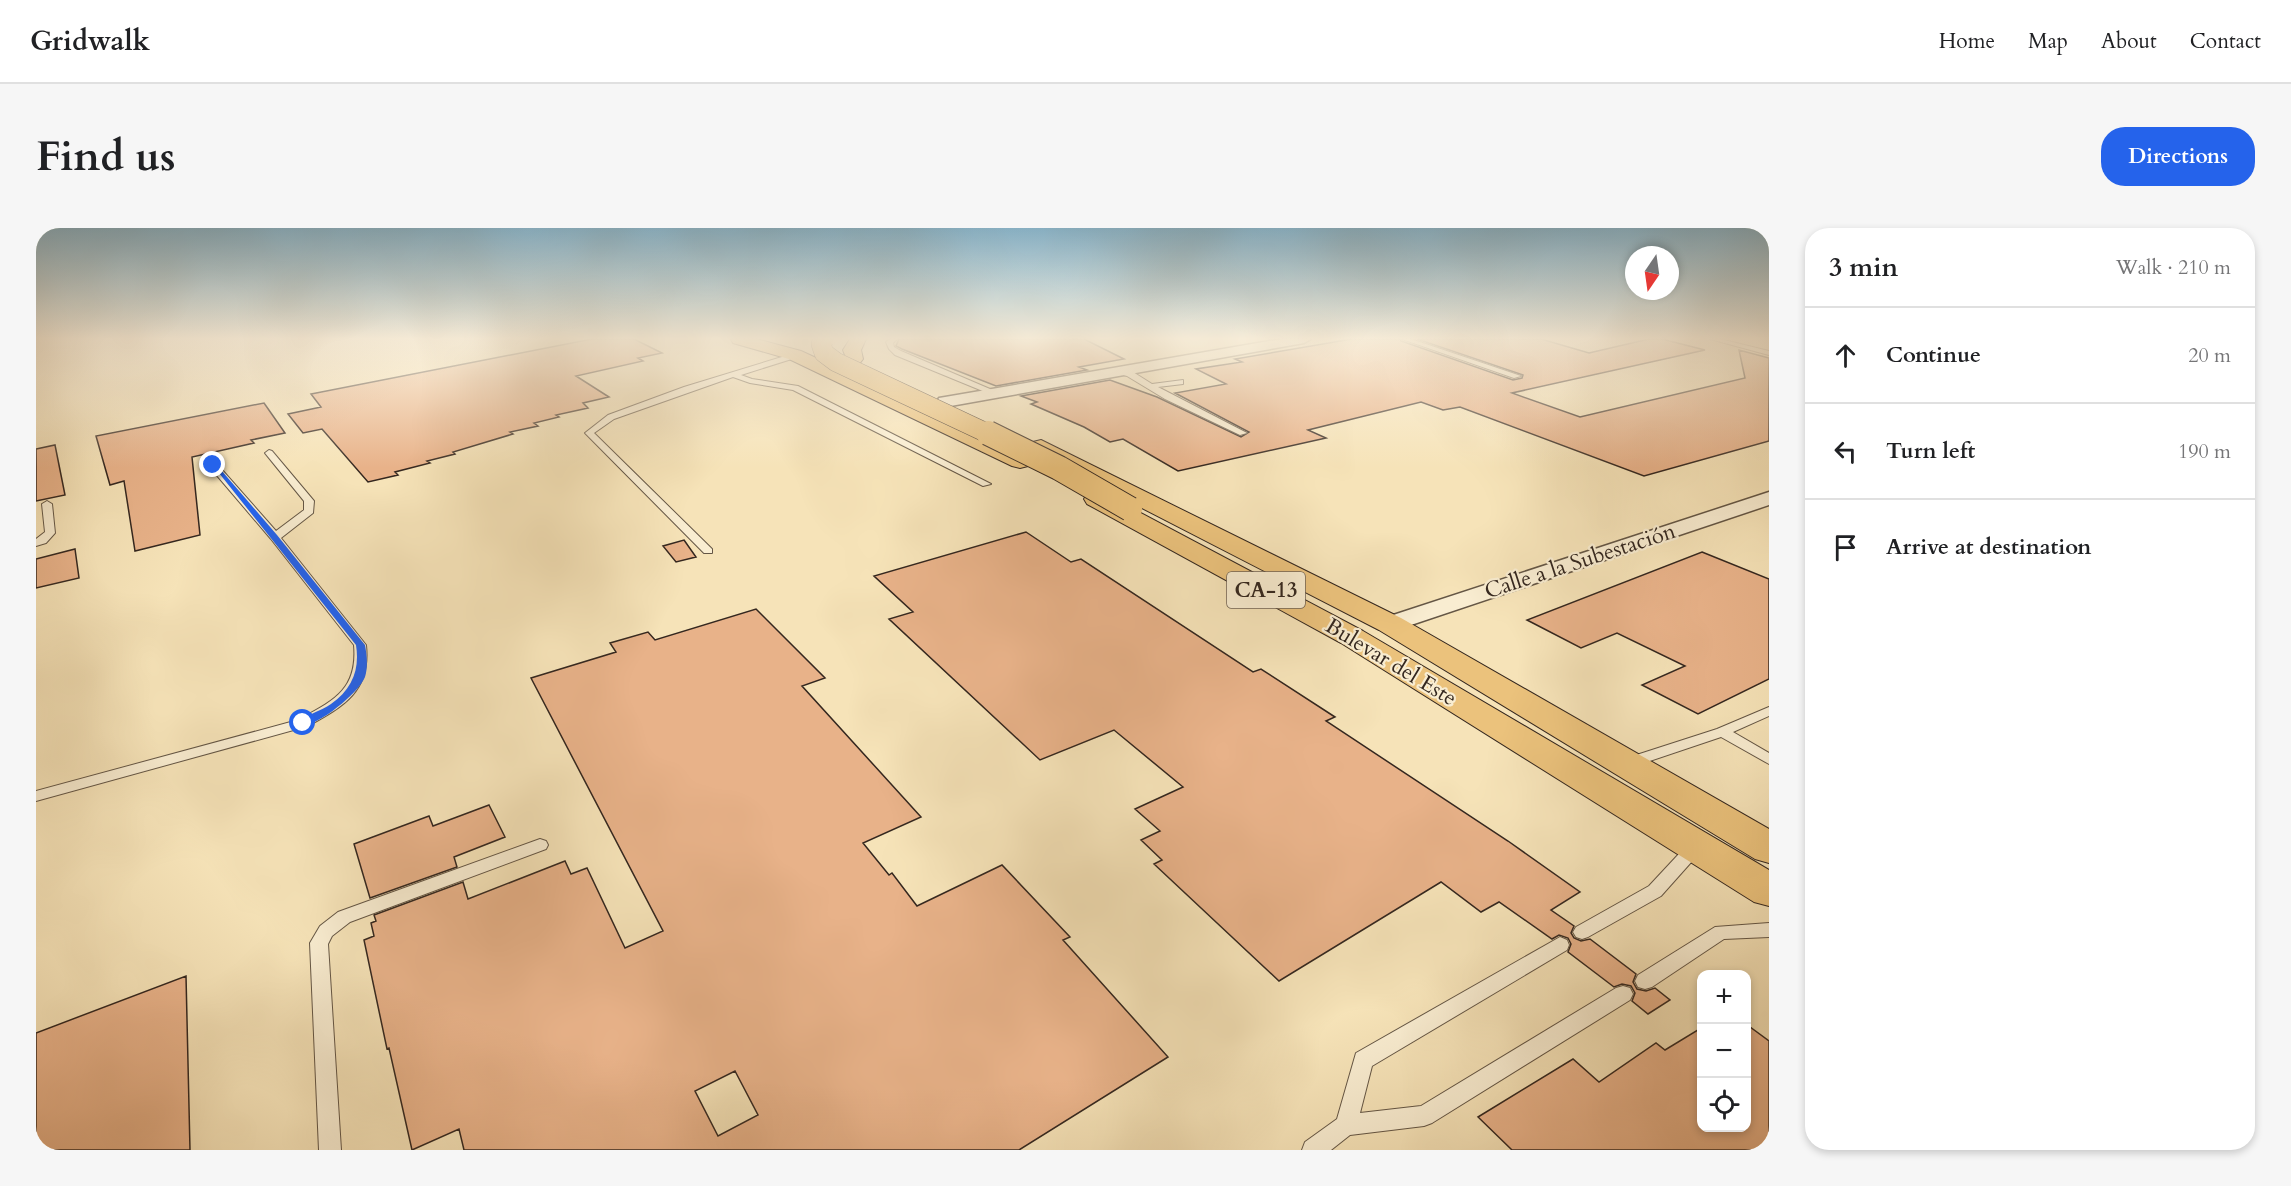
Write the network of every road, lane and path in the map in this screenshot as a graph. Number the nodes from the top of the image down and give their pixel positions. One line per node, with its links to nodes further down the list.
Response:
1 (711, 382): 22 (lane)
2 (757, 382): 16 (lane)
3 (878, 382): 19 (highway, bridge)
4 (886, 382): 19 (highway, Bulevar del Este / CA-13)
5 (902, 382): 12 (highway, Bulevar del Este / CA-13)
6 (969, 382): 11 (lane)
7 (1050, 382): 11 (street)
8 (1144, 382): 10 (lane)
9 (1180, 382): 10 (lane)
10 (1152, 386): 13 (lane)
11 (993, 392): 12 (street)
12 (945, 402): 23 (highway, Bulevar del Este / CA-13)
13 (1243, 433)
14 (269, 453): 20 (lane)
15 (213, 465): 20 (lane)
16 (986, 484)
17 (1769, 498): 23 (street, Calle a la Subestación)
18 (47, 504): 21 (lane)
19 (1164, 534): 31 (highway, Bulevar del Este / CA-13)
20 (275, 537): 28 (lane)
21 (36, 543)
22 (708, 551)
23 (1390, 624): 27 (highway, Bulevar del Este / CA-13)
24 (1769, 711): 25 (lane)
25 (1722, 732): 26 (lane); 27 (lane)
26 (1769, 759)
27 (1627, 764): 29 (highway, Bulevar del Este / CA-13)
28 (36, 796)
29 (1765, 841)
30 (540, 845): 39 (lane)
31 (1696, 846): 32 (highway, Bulevar del Este / CA-13); 34 (lane)
32 (1769, 890)
33 (1769, 930): 36 (lane)
34 (1582, 932)
35 (1560, 945): 38 (lane)
36 (1645, 981)
37 (1623, 994): 38 (lane)
38 (1346, 1125): 40 (lane)
39 (330, 1150)
40 (1313, 1150)

